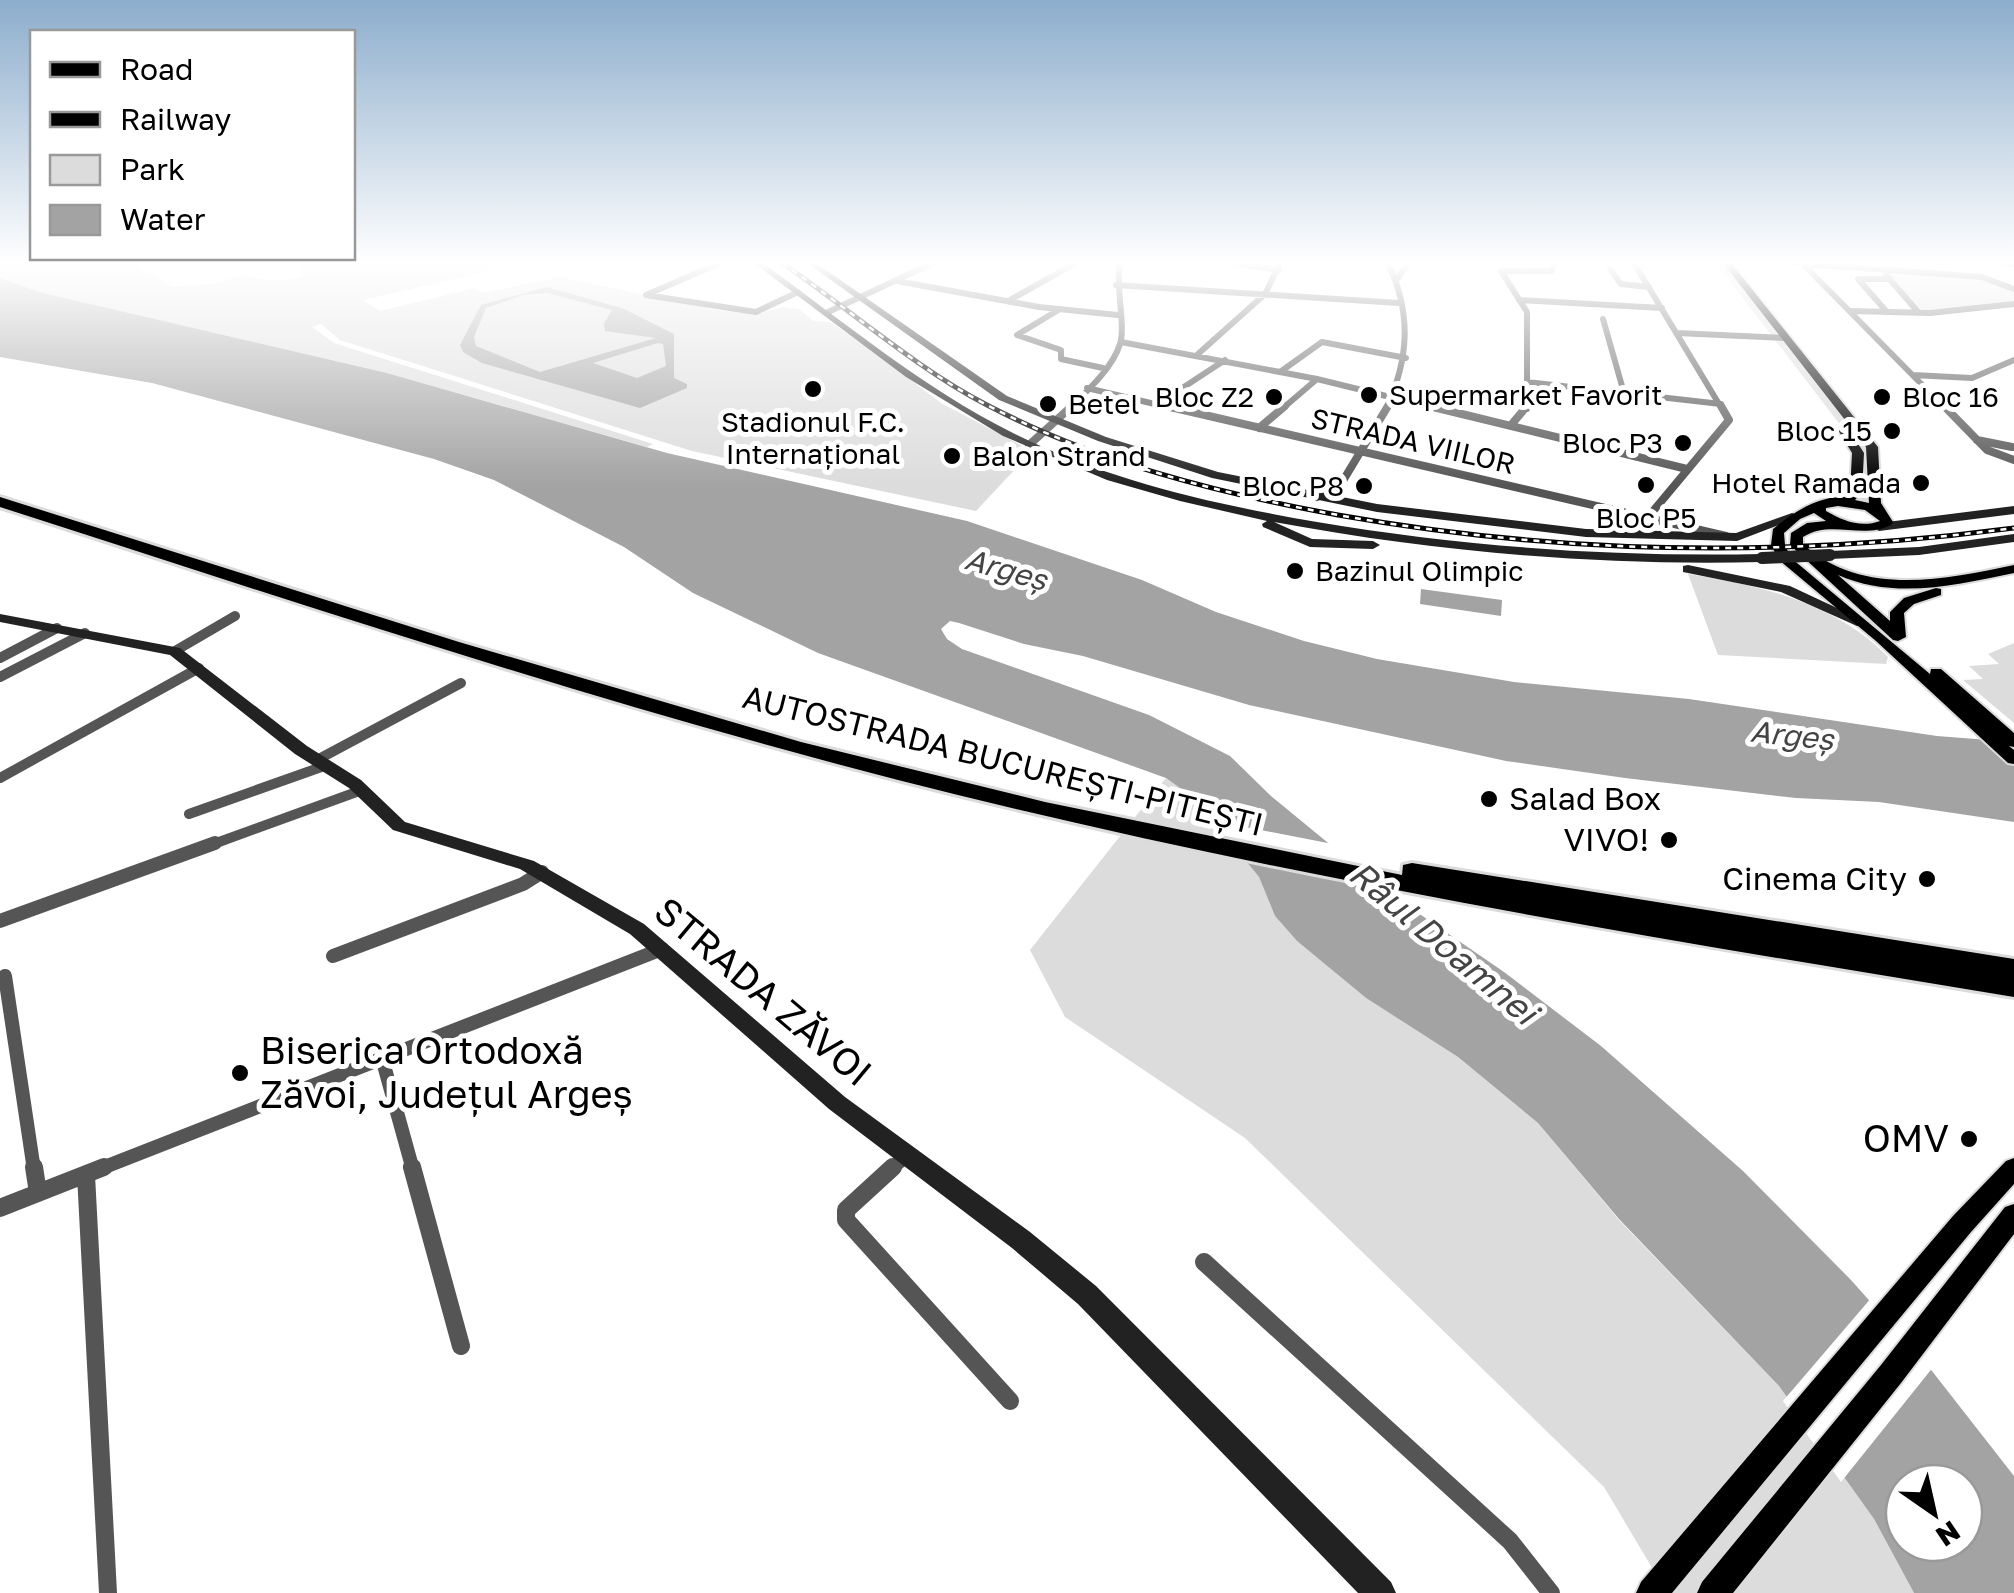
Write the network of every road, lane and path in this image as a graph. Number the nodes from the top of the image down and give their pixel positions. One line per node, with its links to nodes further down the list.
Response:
1 (860, 337): 32 (main road)
2 (916, 337): 28 (main road)
3 (1024, 337): 18 (street)
4 (1120, 337): 13 (street)
5 (1216, 337): 14 (street)
6 (1403, 337): 15 (street)
7 (1526, 337): 22 (street)
8 (1608, 337): 24 (street)
9 (1681, 337): 27 (street)
10 (1766, 337): 12 (street)
11 (1876, 337): 20 (street)
12 (1779, 338): 41 (main road); 47 (main road)
13 (1121, 342): 14 (street); 18 (street)
14 (1198, 354): 16 (street)
15 (1406, 358): 19 (street); 25 (street)
16 (1225, 360): 19 (street); 26 (street)
17 (2014, 360): 20 (street)
18 (1103, 368): 23 (street)
19 (1280, 372): 21 (street)
20 (1913, 376): 31 (street)
21 (1317, 379): 25 (street); 30 (street)
22 (1527, 382): 24 (street); 29 (street)
23 (1087, 388): 26 (street, STRADA VIILOR); 28 (street)
24 (1624, 393): 27 (street)
25 (1393, 397): 29 (street); 34 (street)
26 (1158, 404): 30 (street, STRADA VIILOR)
27 (1721, 404): 37 (street)
28 (1056, 422): 32 (street); 40 (main road)
29 (1511, 425): 37 (street)
30 (1258, 428): 34 (street, STRADA VIILOR)
31 (1977, 440): 33 (street); 35 (street)
32 (1029, 445): 44 (main road)
33 (2013, 447): 35 (street)
34 (1362, 452): 40 (street); 46 (street, STRADA VIILOR)
35 (1997, 454): 36 (street)
36 (2014, 460)
37 (1688, 468): 46 (street)
38 (0, 491): 70 (highway, AUTOSTRADA BUCUREȘTI-PITEȘTI)
39 (0, 502): 70 (highway, AUTOSTRADA BUCUREȘTI-PITEȘTI)
40 (1318, 502): 48 (main road); 51 (main road)
41 (1846, 502): 42 (main road); 47 (main road)
42 (1820, 506): 45 (main road); 49 (main road)
43 (2014, 510): 47 (main road)
44 (1245, 514): 48 (main road); 50 (main road)
45 (1796, 516): 52 (main road); 60 (main road)
46 (1646, 518): 51 (street); 52 (street, STRADA VIILOR)
47 (1881, 518): 49 (main road)
48 (1302, 523): 50 (main road); 54 (main road)
49 (1840, 524): 56 (main road)
50 (1288, 534): 55 (main road)
51 (1604, 534): 52 (main road)
52 (1730, 537)
53 (2014, 538): 54 (main road, bridge)
54 (1429, 544): 55 (main road)
55 (1375, 545): 60 (main road)
56 (1800, 549): 57 (main road); 63 (main road)
57 (2014, 573): 63 (main road)
58 (235, 616): 64 (street)
59 (0, 618): 61 (main road, STRADA ZĂVOI)
60 (1866, 625): 66 (main road)
61 (57, 628): 62 (main road, STRADA ZĂVOI); 65 (street)
62 (86, 633): 64 (main road, STRADA ZĂVOI); 68 (street)
63 (1898, 637): 66 (main road)
64 (175, 651): 67 (main road, STRADA ZĂVOI)
65 (0, 658)
66 (1922, 667): 71 (main road); 72 (main road)
67 (199, 668): 73 (main road, STRADA ZĂVOI); 74 (street)
68 (0, 677)
69 (461, 683): 73 (street)
70 (787, 738): 81 (highway, AUTOSTRADA BUCUREȘTI-PITEȘTI); 83 (highway, AUTOSTRADA BUCUREȘTI-PITEȘTI)
71 (2014, 742)
72 (2014, 760)
73 (322, 762): 75 (main road, STRADA ZĂVOI); 76 (street)
74 (0, 778)
75 (362, 790): 77 (main road, STRADA ZĂVOI); 78 (street)
76 (189, 814)
77 (542, 872): 79 (main road, STRADA ZĂVOI); 80 (street)
78 (0, 921)
79 (663, 949): 84 (street); 85 (main road, STRADA ZĂVOI)
80 (333, 956)
81 (2014, 969)
82 (5, 976): 88 (street)
83 (2014, 987)
84 (382, 1058): 87 (street); 92 (street)
85 (907, 1155): 93 (street); 95 (main road, STRADA ZĂVOI)
86 (2014, 1168): 97 (main road)
87 (86, 1175): 88 (street); 94 (street)
88 (38, 1194): 89 (street)
89 (0, 1208)
90 (2014, 1216): 98 (main road)
91 (1204, 1262): 96 (street)
92 (461, 1346)
93 (1010, 1401)
94 (108, 1593)
95 (1380, 1593)
96 (1551, 1593)
97 (1652, 1593)
98 (1713, 1593)

